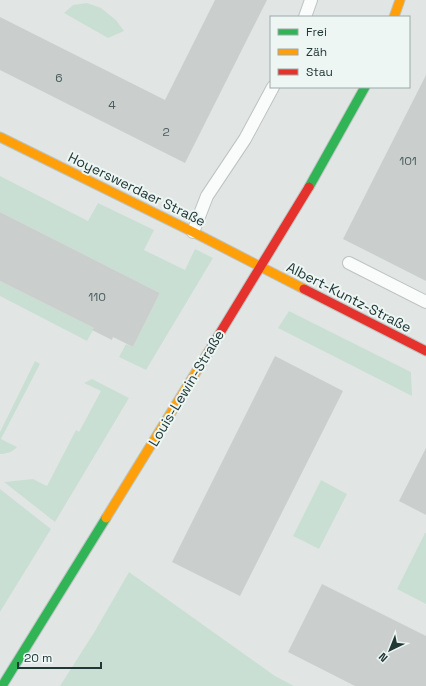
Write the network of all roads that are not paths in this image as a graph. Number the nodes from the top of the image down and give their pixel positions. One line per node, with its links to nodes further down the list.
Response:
1 (312, 0): 3 (lane)
2 (400, 0): 4 (street)
3 (305, 16)
4 (394, 16)
5 (272, 88): 8 (lane)
6 (364, 88): 10 (street, Louis-Lewin-Straße)
7 (0, 137): 8 (street, Hoyerswerdaer Straße)
8 (193, 232): 10 (street, Hoyerswerdaer Straße)
9 (349, 263): 11 (lane)
10 (260, 267): 12 (street, Albert-Kuntz-Straße); 13 (street, Louis-Lewin-Straße)
11 (426, 302)
12 (426, 351)
13 (2, 686)

